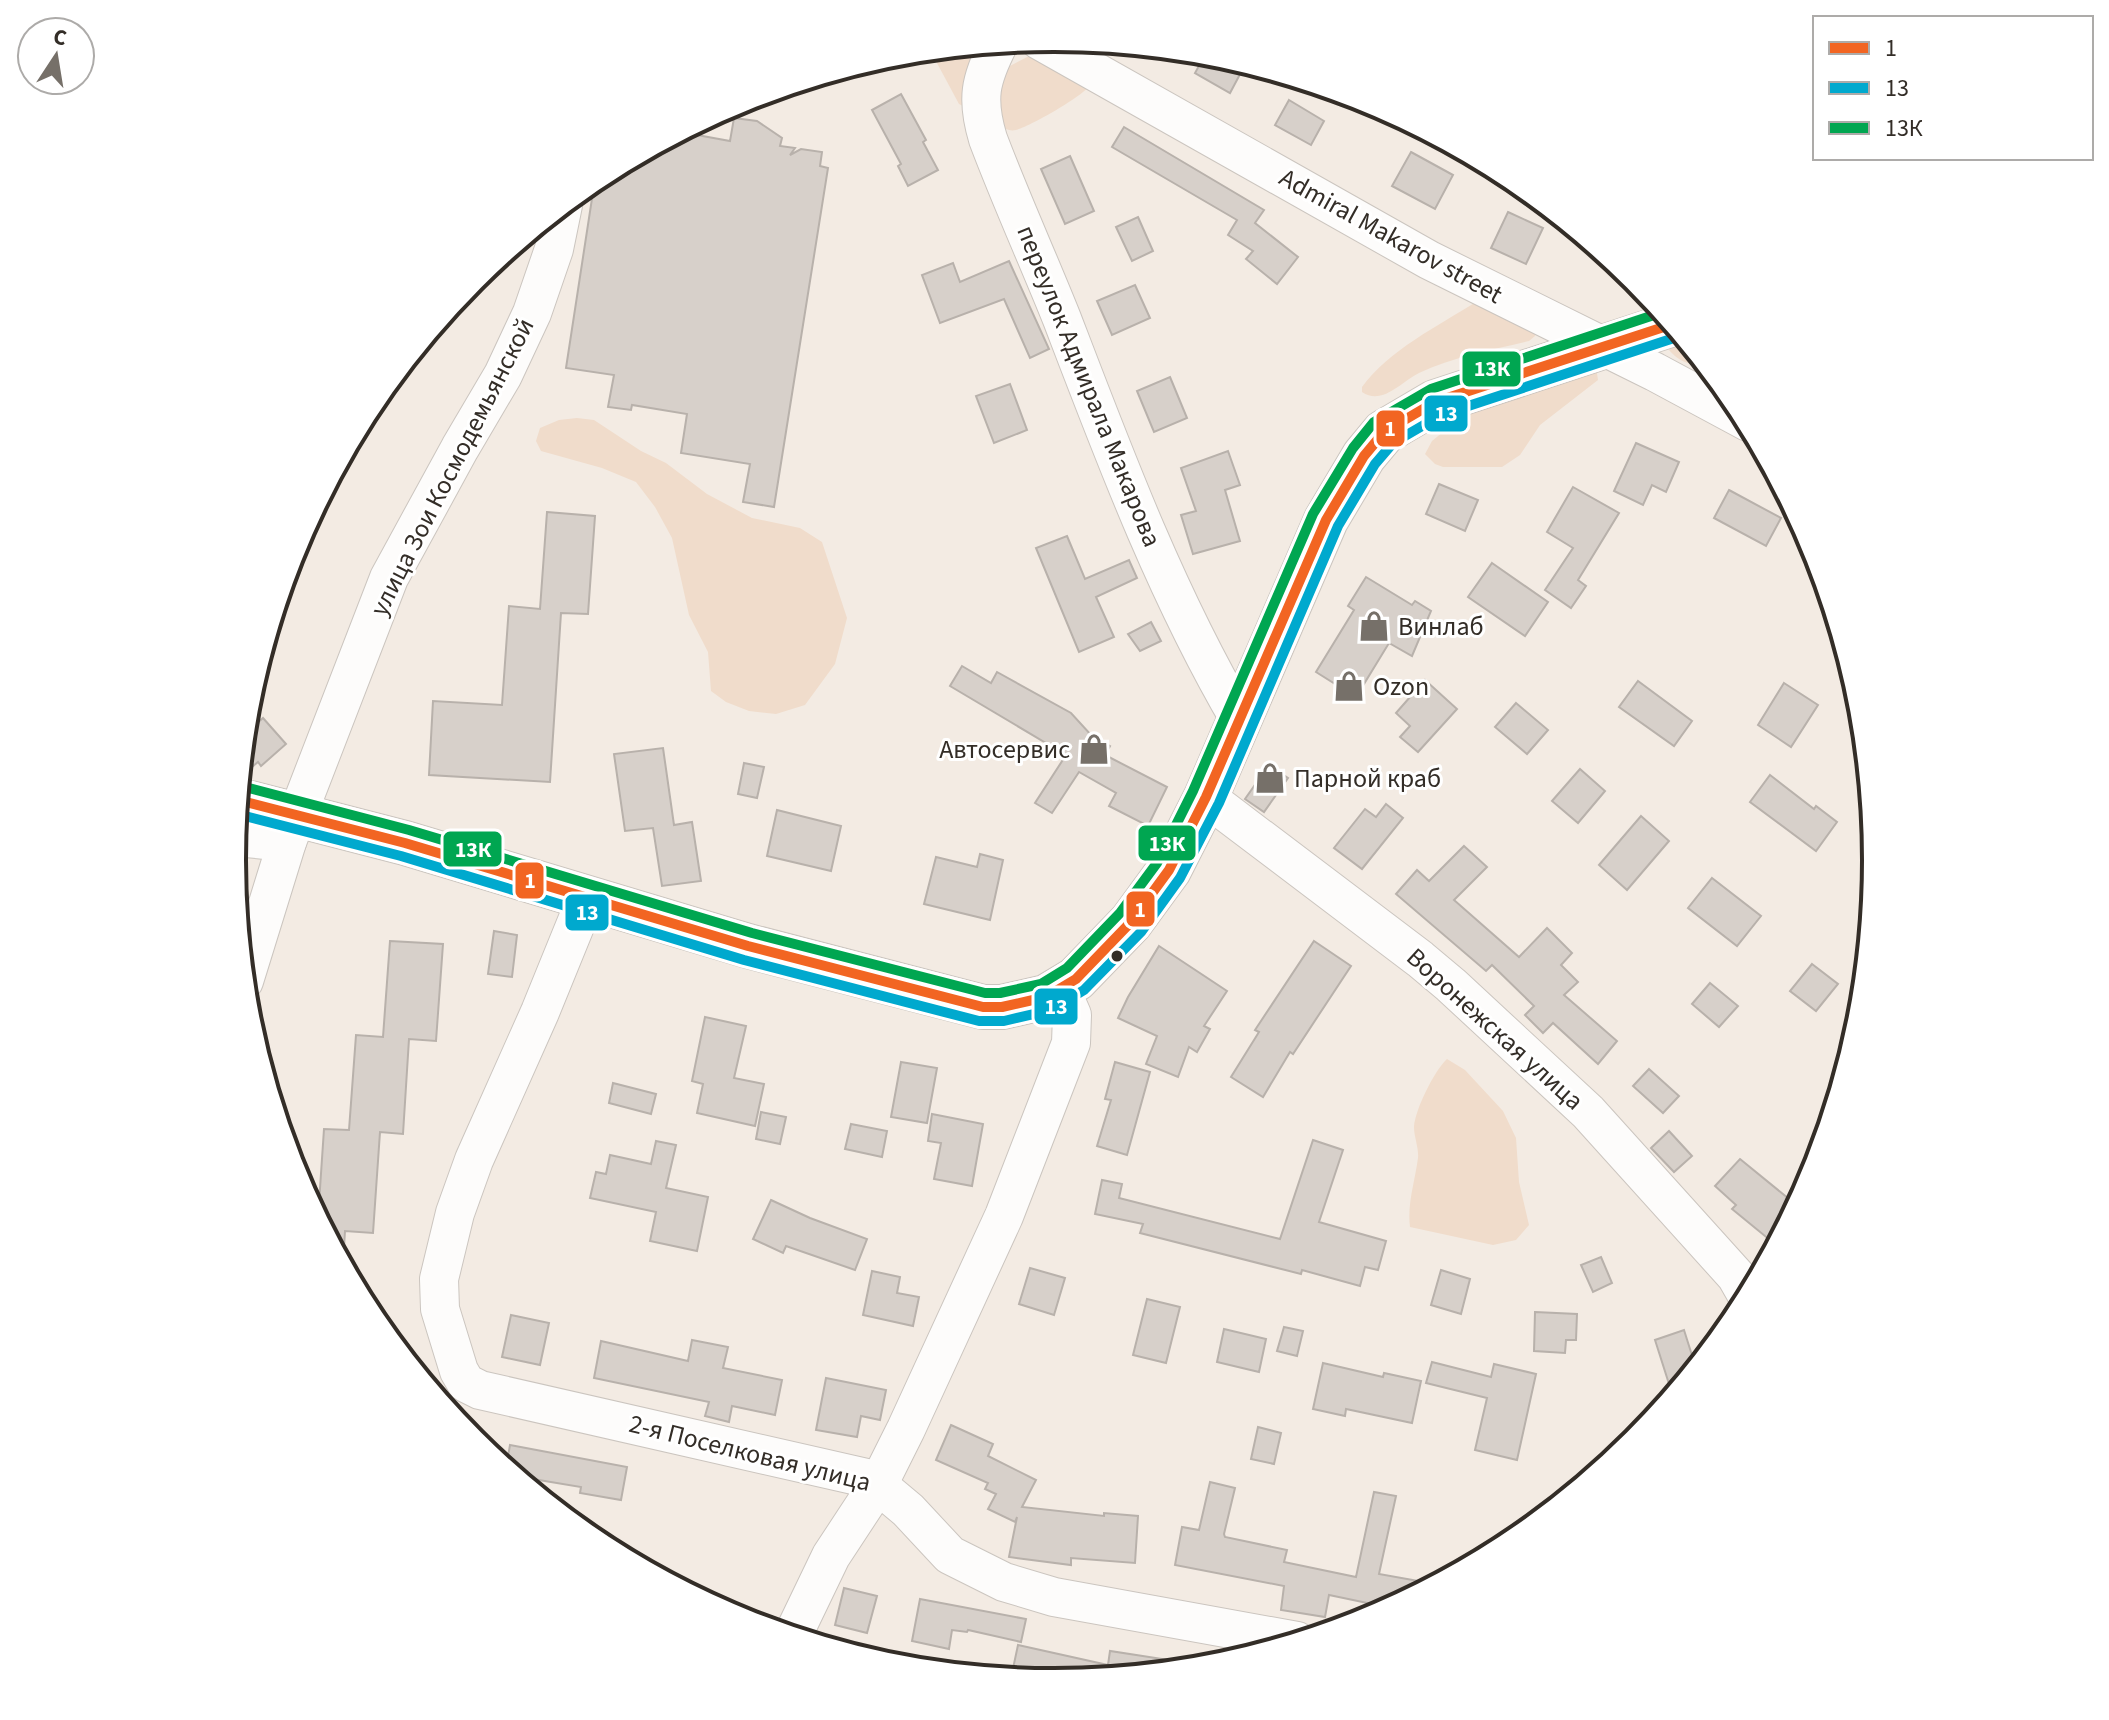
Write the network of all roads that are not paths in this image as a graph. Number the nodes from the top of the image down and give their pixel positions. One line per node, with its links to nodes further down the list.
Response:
1 (1061, 52): 5 (street, Admiral Makarov street)
2 (993, 55): 7 (street, переулок Адмирала Макарова)
3 (560, 222): 10 (street, улица Зои Космодемьянской)
4 (1662, 327): 5 (main road)
5 (1602, 347): 6 (street, Admiral Makarov street); 7 (main road)
6 (1725, 410)
7 (1240, 720): 8 (main road)
8 (1206, 797): 14 (main road); 15 (street, Воронежская улица)
9 (248, 805): 10 (main road)
10 (292, 829): 11 (street); 12 (main road); 13 (street, улица Зои Космодемьянской)
11 (247, 835)
12 (586, 899): 14 (main road); 16 (street, 2-я Поселковая улица)
13 (252, 955)
14 (1061, 990): 16 (street)
15 (1741, 1285)
16 (879, 1483): 17 (street); 18 (street, 2-я Поселковая улица)
17 (797, 1626)
18 (1274, 1637)

